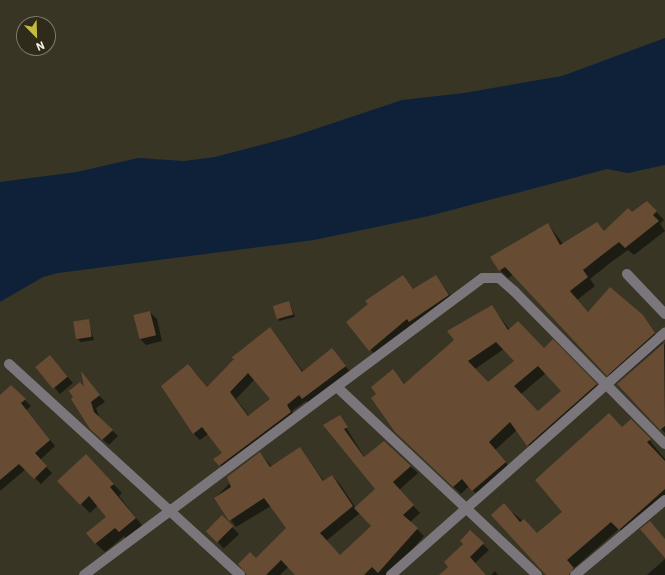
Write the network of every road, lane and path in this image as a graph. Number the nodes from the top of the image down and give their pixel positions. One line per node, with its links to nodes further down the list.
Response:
1 (627, 274): 2 (street)
2 (665, 314)
3 (665, 333): 5 (street)
4 (9, 364): 10 (street)
5 (605, 387): 6 (street); 7 (street); 9 (street)
6 (338, 388): 9 (street); 10 (street)
7 (665, 444)
8 (665, 500): 15 (street)
9 (466, 506): 13 (street); 14 (street)
10 (172, 509): 11 (street); 12 (street)
11 (84, 575)
12 (240, 575)
13 (391, 575)
14 (537, 575)
15 (575, 575)

